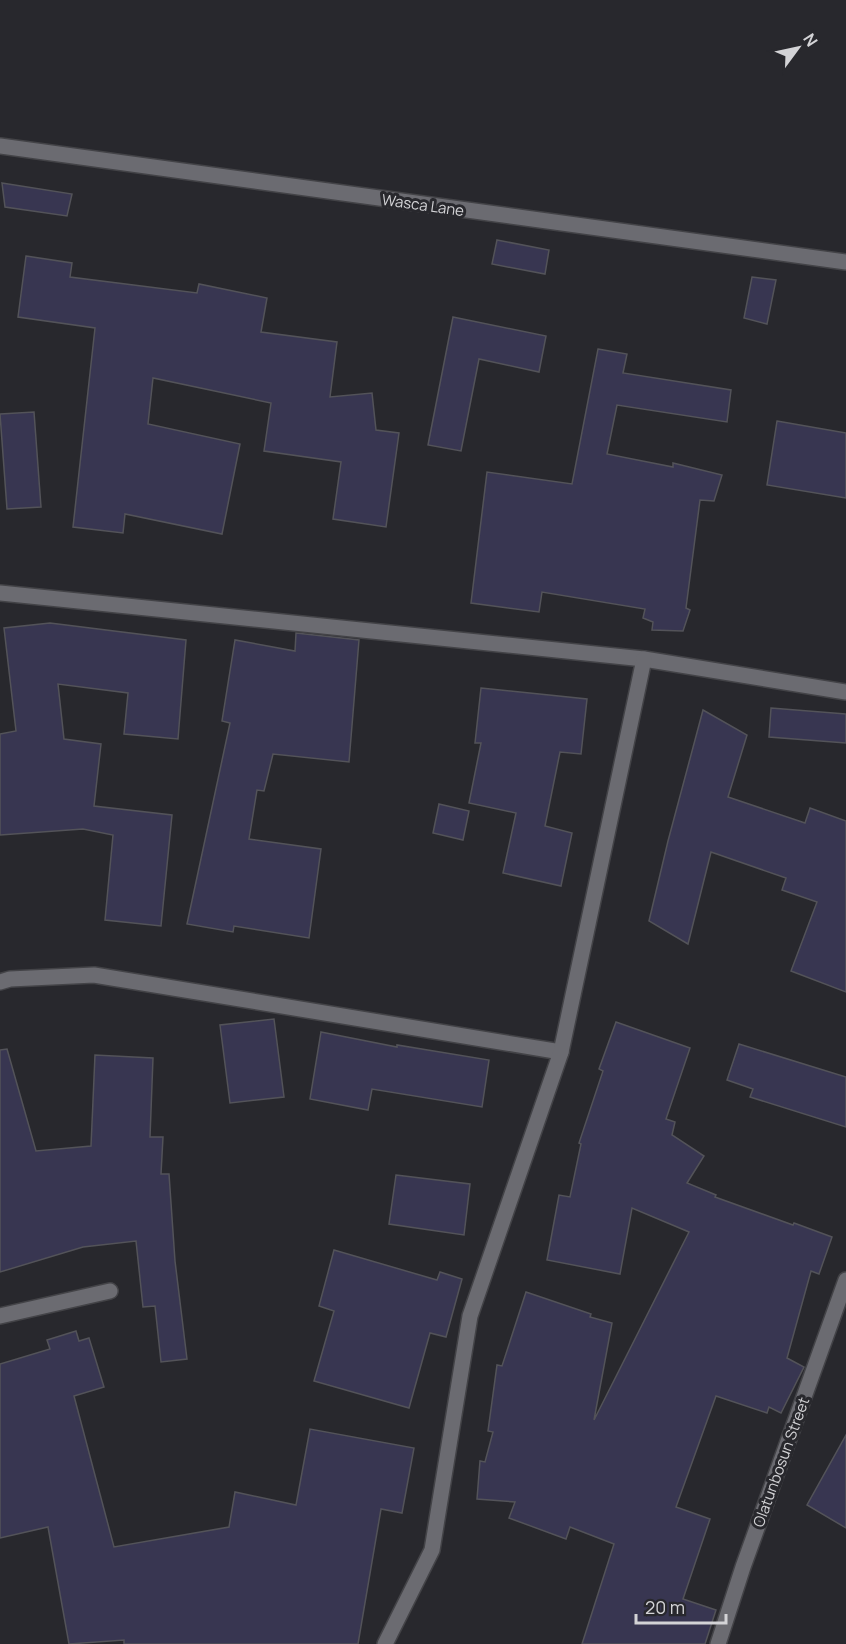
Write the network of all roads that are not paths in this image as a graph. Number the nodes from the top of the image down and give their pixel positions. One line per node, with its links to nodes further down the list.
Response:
1 (0, 146): 2 (street, Wasca Lane)
2 (846, 262)
3 (0, 593): 4 (street)
4 (644, 659): 5 (street); 7 (street)
5 (846, 692)
6 (0, 982): 7 (street)
7 (561, 1052): 11 (street)
8 (846, 1280): 12 (street, Olatunbosun Street)
9 (110, 1291): 10 (street)
10 (0, 1316)
11 (385, 1644)
12 (718, 1644)

